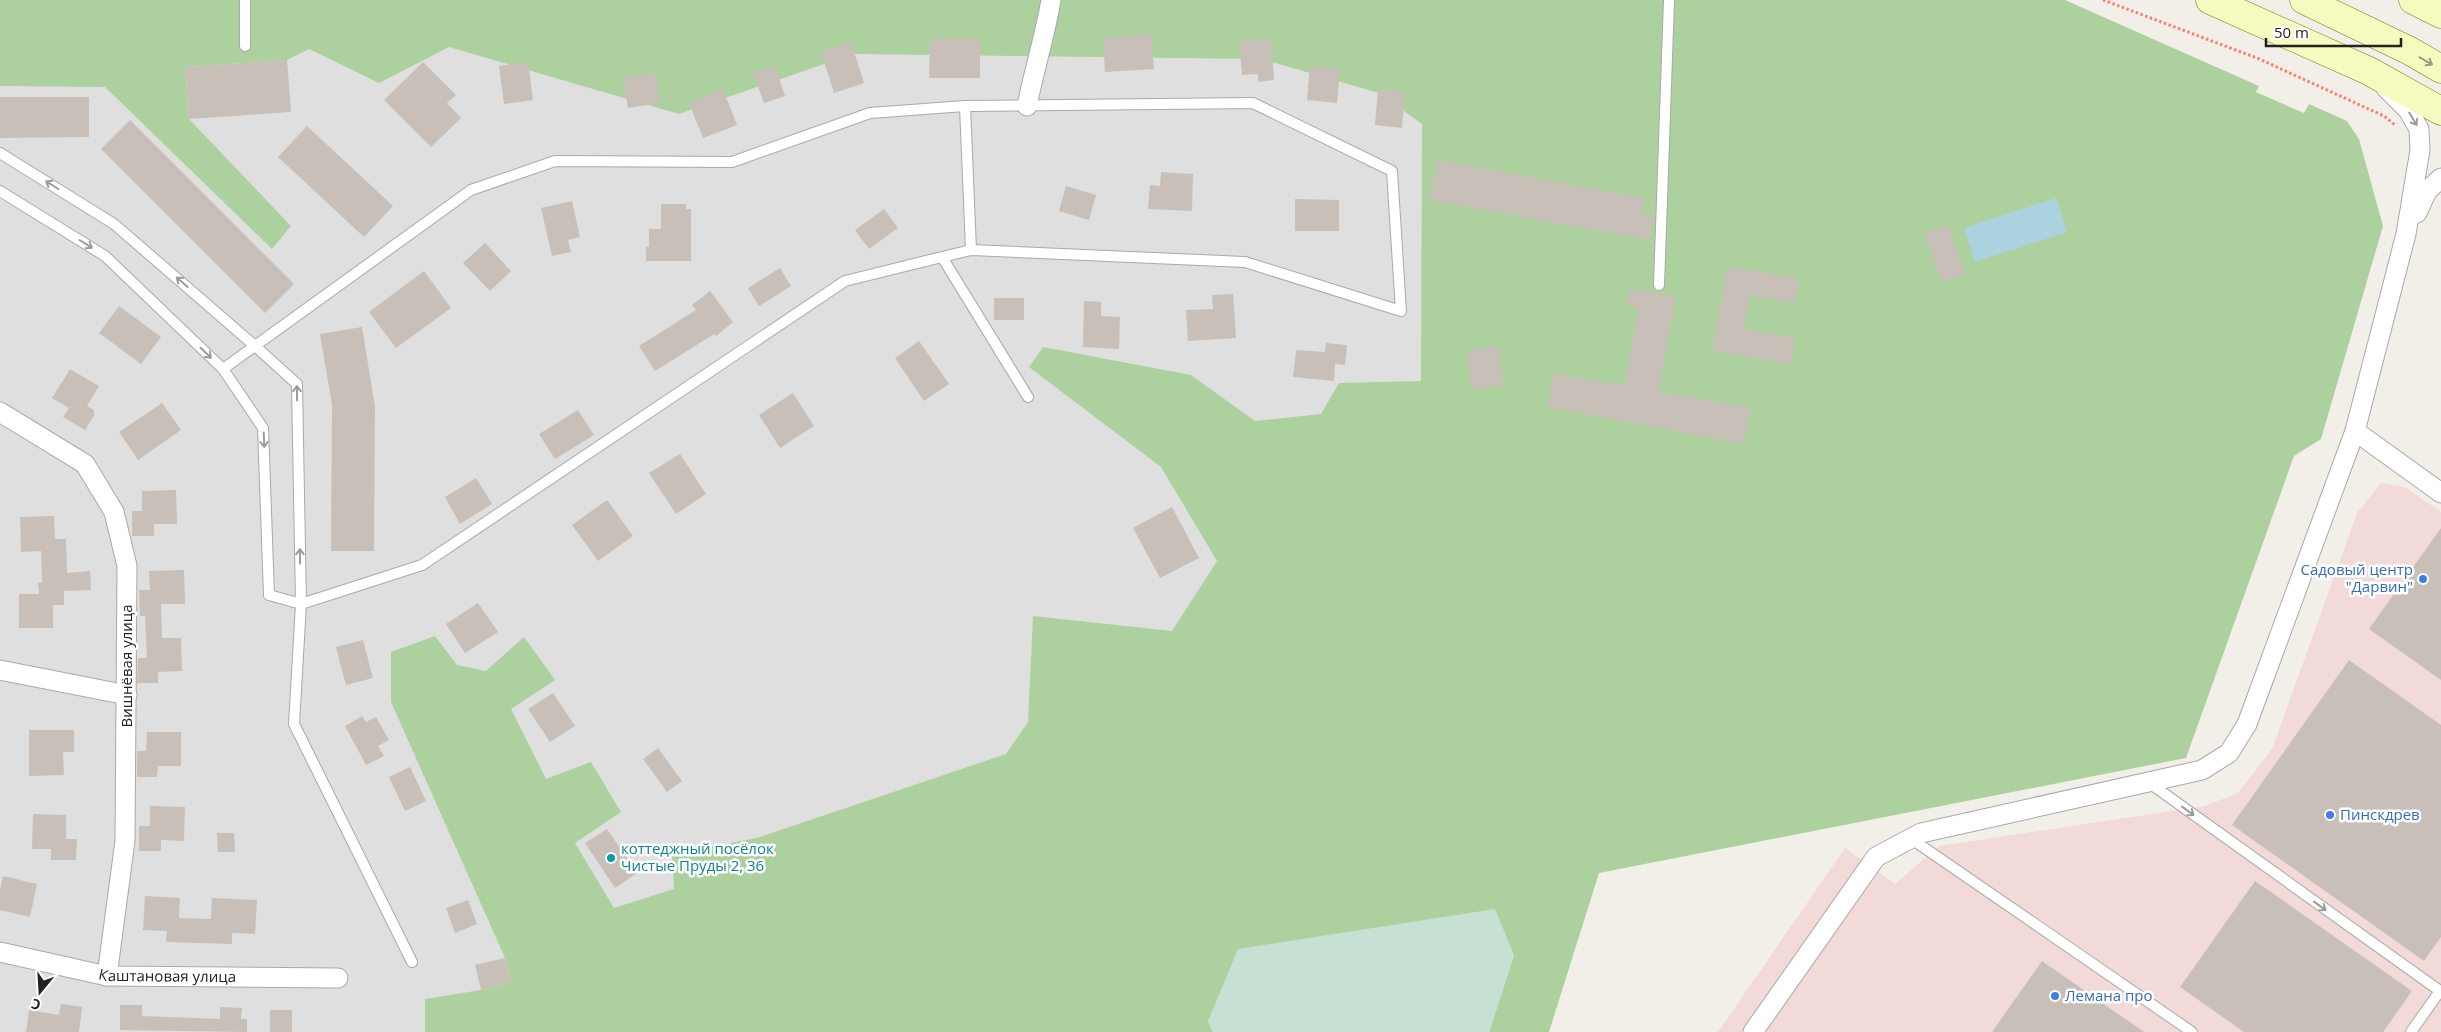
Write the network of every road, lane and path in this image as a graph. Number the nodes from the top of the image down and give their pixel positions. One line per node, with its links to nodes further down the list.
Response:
1 (245, 0): 9 (lane)
2 (1051, 0): 13 (street)
3 (1668, 0): 22 (lane)
4 (2103, 0): 15 (path)
5 (2210, 0): 11 (main road)
6 (2304, 0): 10 (main road, one-way to 10)
7 (2413, 0): 8 (main road)
8 (2441, 14)
9 (245, 46)
10 (2441, 69)
11 (2369, 71): 14 (main road); 19 (street, one-way to 19)
12 (965, 106): 13 (lane); 20 (lane); 23 (lane)
13 (1027, 106): 20 (lane)
14 (2441, 111)
15 (2402, 130)
16 (0, 153): 23 (lane, one-way to 16)
17 (2441, 178): 19 (street)
18 (0, 191): 24 (lane, one-way to 24)
19 (2406, 234): 27 (street)
20 (971, 250): 21 (lane)
21 (942, 257): 25 (lane); 29 (lane)
22 (1659, 285)
23 (255, 346): 24 (lane); 29 (lane, one-way to 23)
24 (223, 369): 29 (lane, one-way to 29)
25 (1028, 398)
26 (0, 412): 31 (street, Вишнёвая улица)
27 (2355, 432): 28 (street); 32 (street)
28 (2441, 492)
29 (301, 604): 35 (lane)
30 (0, 670): 31 (street)
31 (127, 695): 36 (street, Вишнёвая улица)
32 (2148, 782): 33 (street); 38 (lane, one-way to 38)
33 (1910, 838): 39 (street); 40 (lane)
34 (0, 952): 36 (street, Каштановая улица)
35 (412, 962)
36 (107, 976): 37 (street, Каштановая улица)
37 (338, 978)
38 (2440, 992): 41 (lane)
39 (1753, 1032)
40 (2192, 1032)
41 (2411, 1032)

